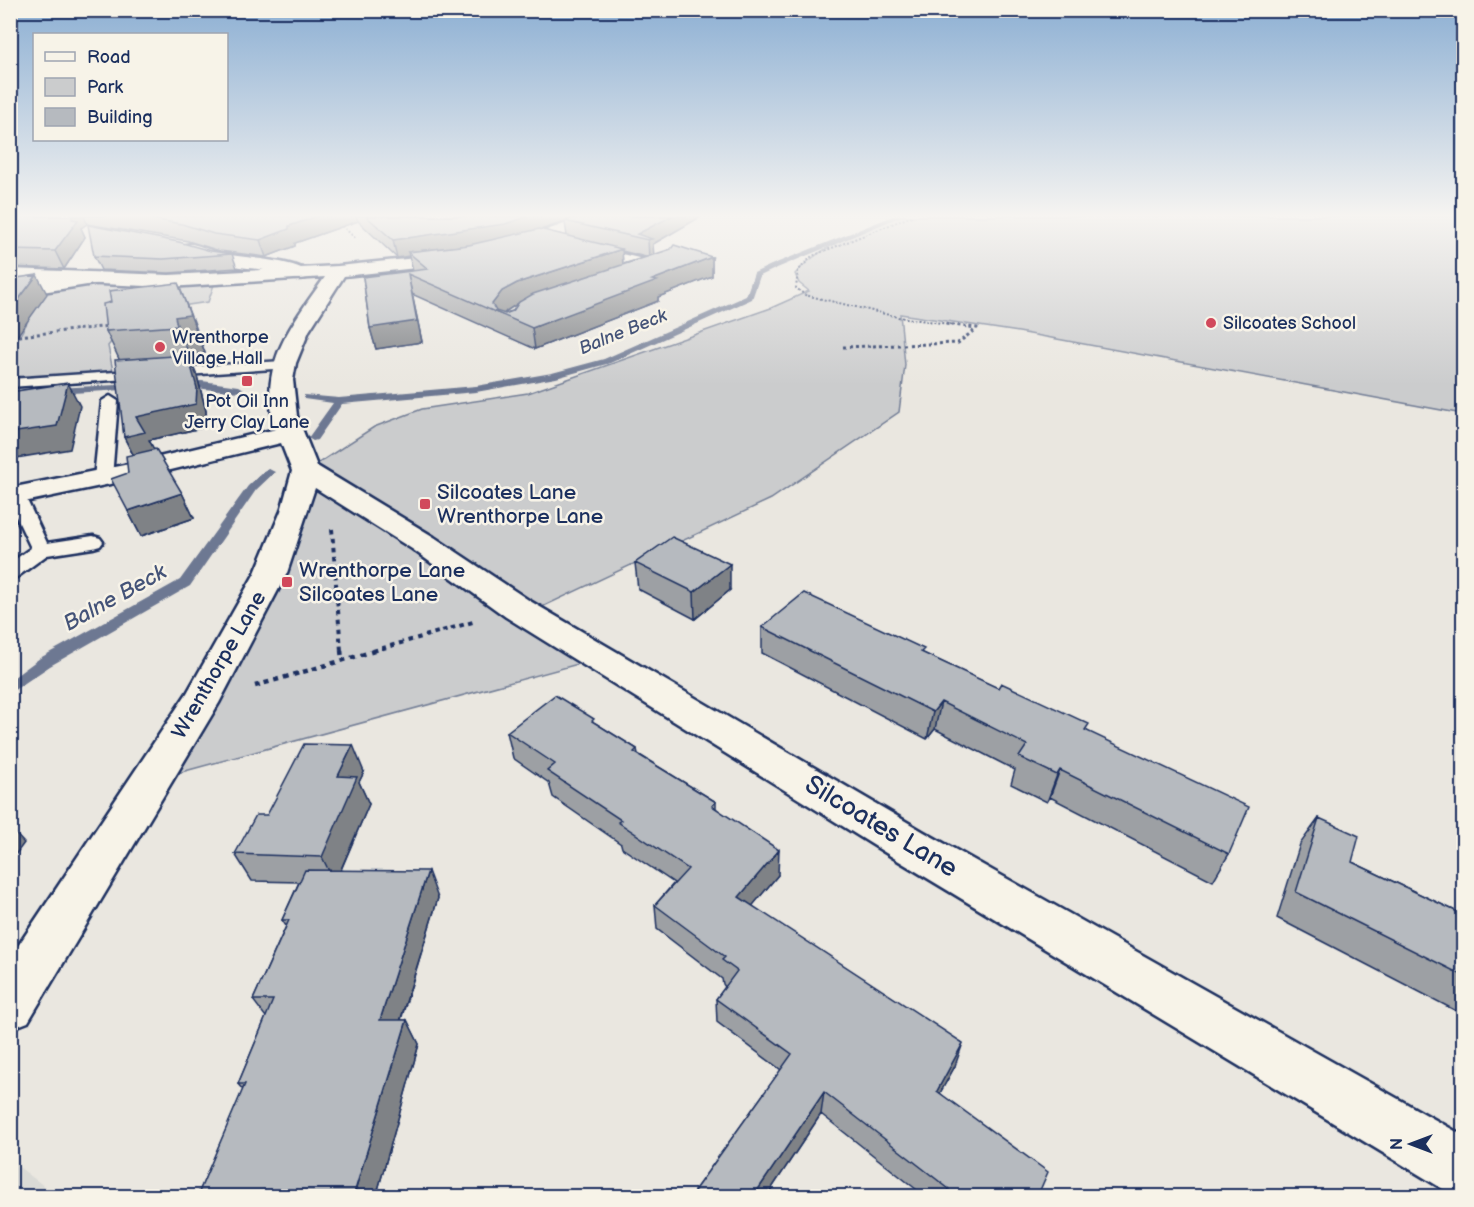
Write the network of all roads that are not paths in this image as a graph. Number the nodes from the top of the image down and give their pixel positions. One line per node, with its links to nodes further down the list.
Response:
1 (295, 272): 6 (street)
2 (321, 272): 6 (street)
3 (337, 272): 10 (street)
4 (632, 272): 7 (street)
5 (10, 274): 8 (street)
6 (300, 274): 8 (street)
7 (616, 278)
8 (93, 279): 9 (street)
9 (10, 291)
10 (283, 365): 11 (lane); 13 (street)
11 (10, 383)
12 (110, 401): 14 (lane)
13 (289, 433): 14 (street); 15 (street)
14 (103, 478): 16 (street)
15 (318, 478): 20 (street, Wrenthorpe Lane); 21 (street, Silcoates Lane)
16 (13, 496): 18 (lane)
17 (93, 542): 18 (lane)
18 (41, 550): 19 (lane)
19 (10, 573)
20 (10, 1004)
21 (1464, 1168)

